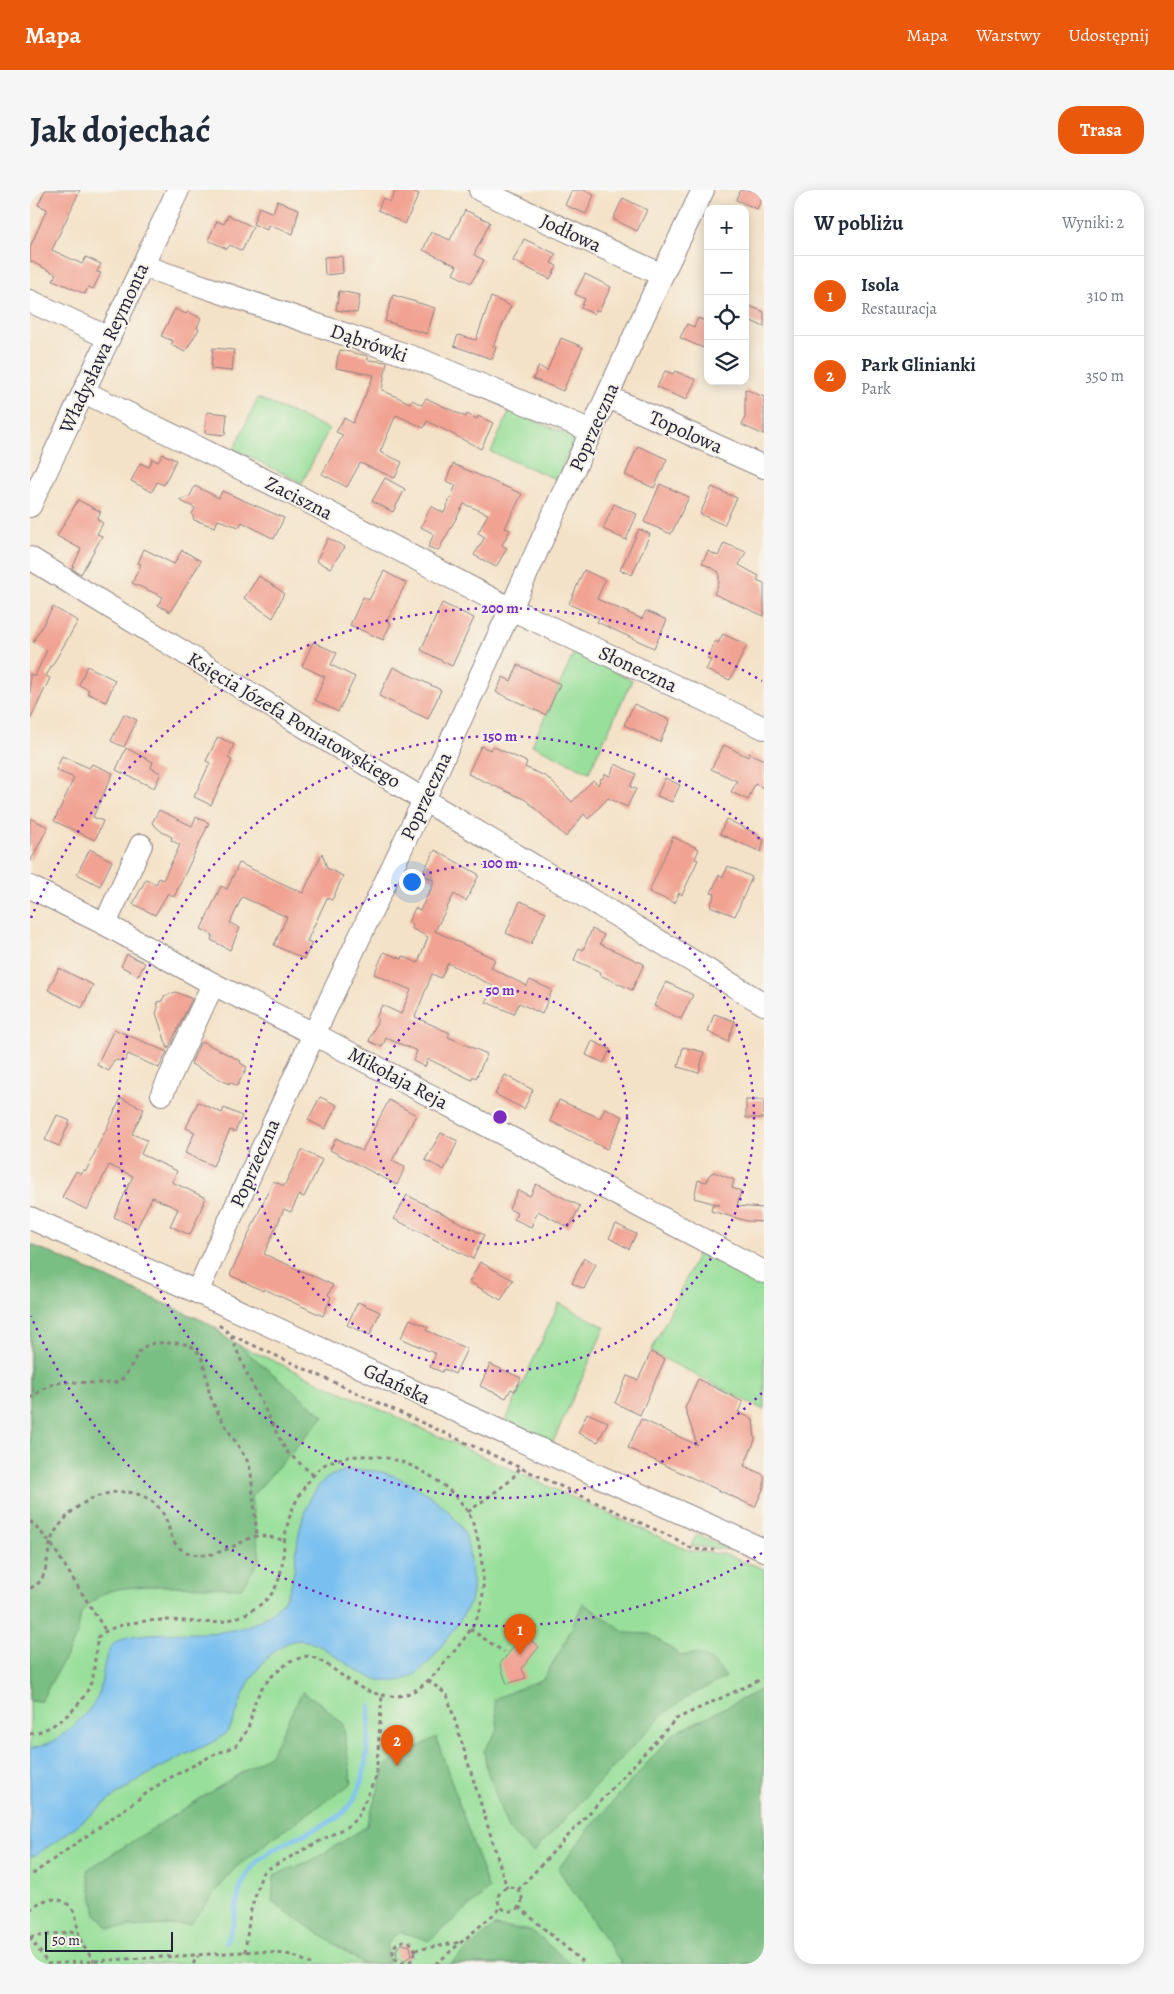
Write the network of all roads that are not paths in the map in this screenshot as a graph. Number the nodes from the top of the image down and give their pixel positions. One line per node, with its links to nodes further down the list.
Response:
1 (178, 190): 4 (street, Władysława Reymonta)
2 (480, 190): 5 (street, Jodłowa)
3 (703, 190): 5 (street, Poprzeczna)
4 (143, 266): 7 (street, Władysława Reymonta); 10 (street, Dąbrówki)
5 (662, 275): 9 (street, Poprzeczna)
6 (30, 301): 7 (street)
7 (109, 338): 8 (street, Władysława Reymonta)
8 (84, 392): 12 (street, Władysława Reymonta); 14 (street, Zaciszna)
9 (608, 396): 10 (street, Poprzeczna); 11 (street, Topolowa)
10 (592, 431): 14 (street, Poprzeczna)
11 (764, 467)
12 (30, 506)
13 (30, 558): 16 (street, Księcia Józefa Poniatowskiego)
14 (511, 609): 15 (street, Słoneczna); 16 (street, Poprzeczna)
15 (764, 728)
16 (424, 800): 21 (street, Księcia Józefa Poniatowskiego); 22 (street, Poprzeczna)
17 (141, 845): 19 (street)
18 (30, 887): 19 (street, Mikołaja Reja)
19 (105, 924): 20 (street, Mikołaja Reja)
20 (213, 984): 22 (street, Mikołaja Reja); 23 (street)
21 (764, 1004)
22 (314, 1034): 25 (street, Mikołaja Reja); 26 (street, Poprzeczna)
23 (162, 1094)
24 (30, 1218): 26 (street, Gdańska)
25 (764, 1272)
26 (197, 1292): 27 (street, Gdańska)
27 (763, 1546)

